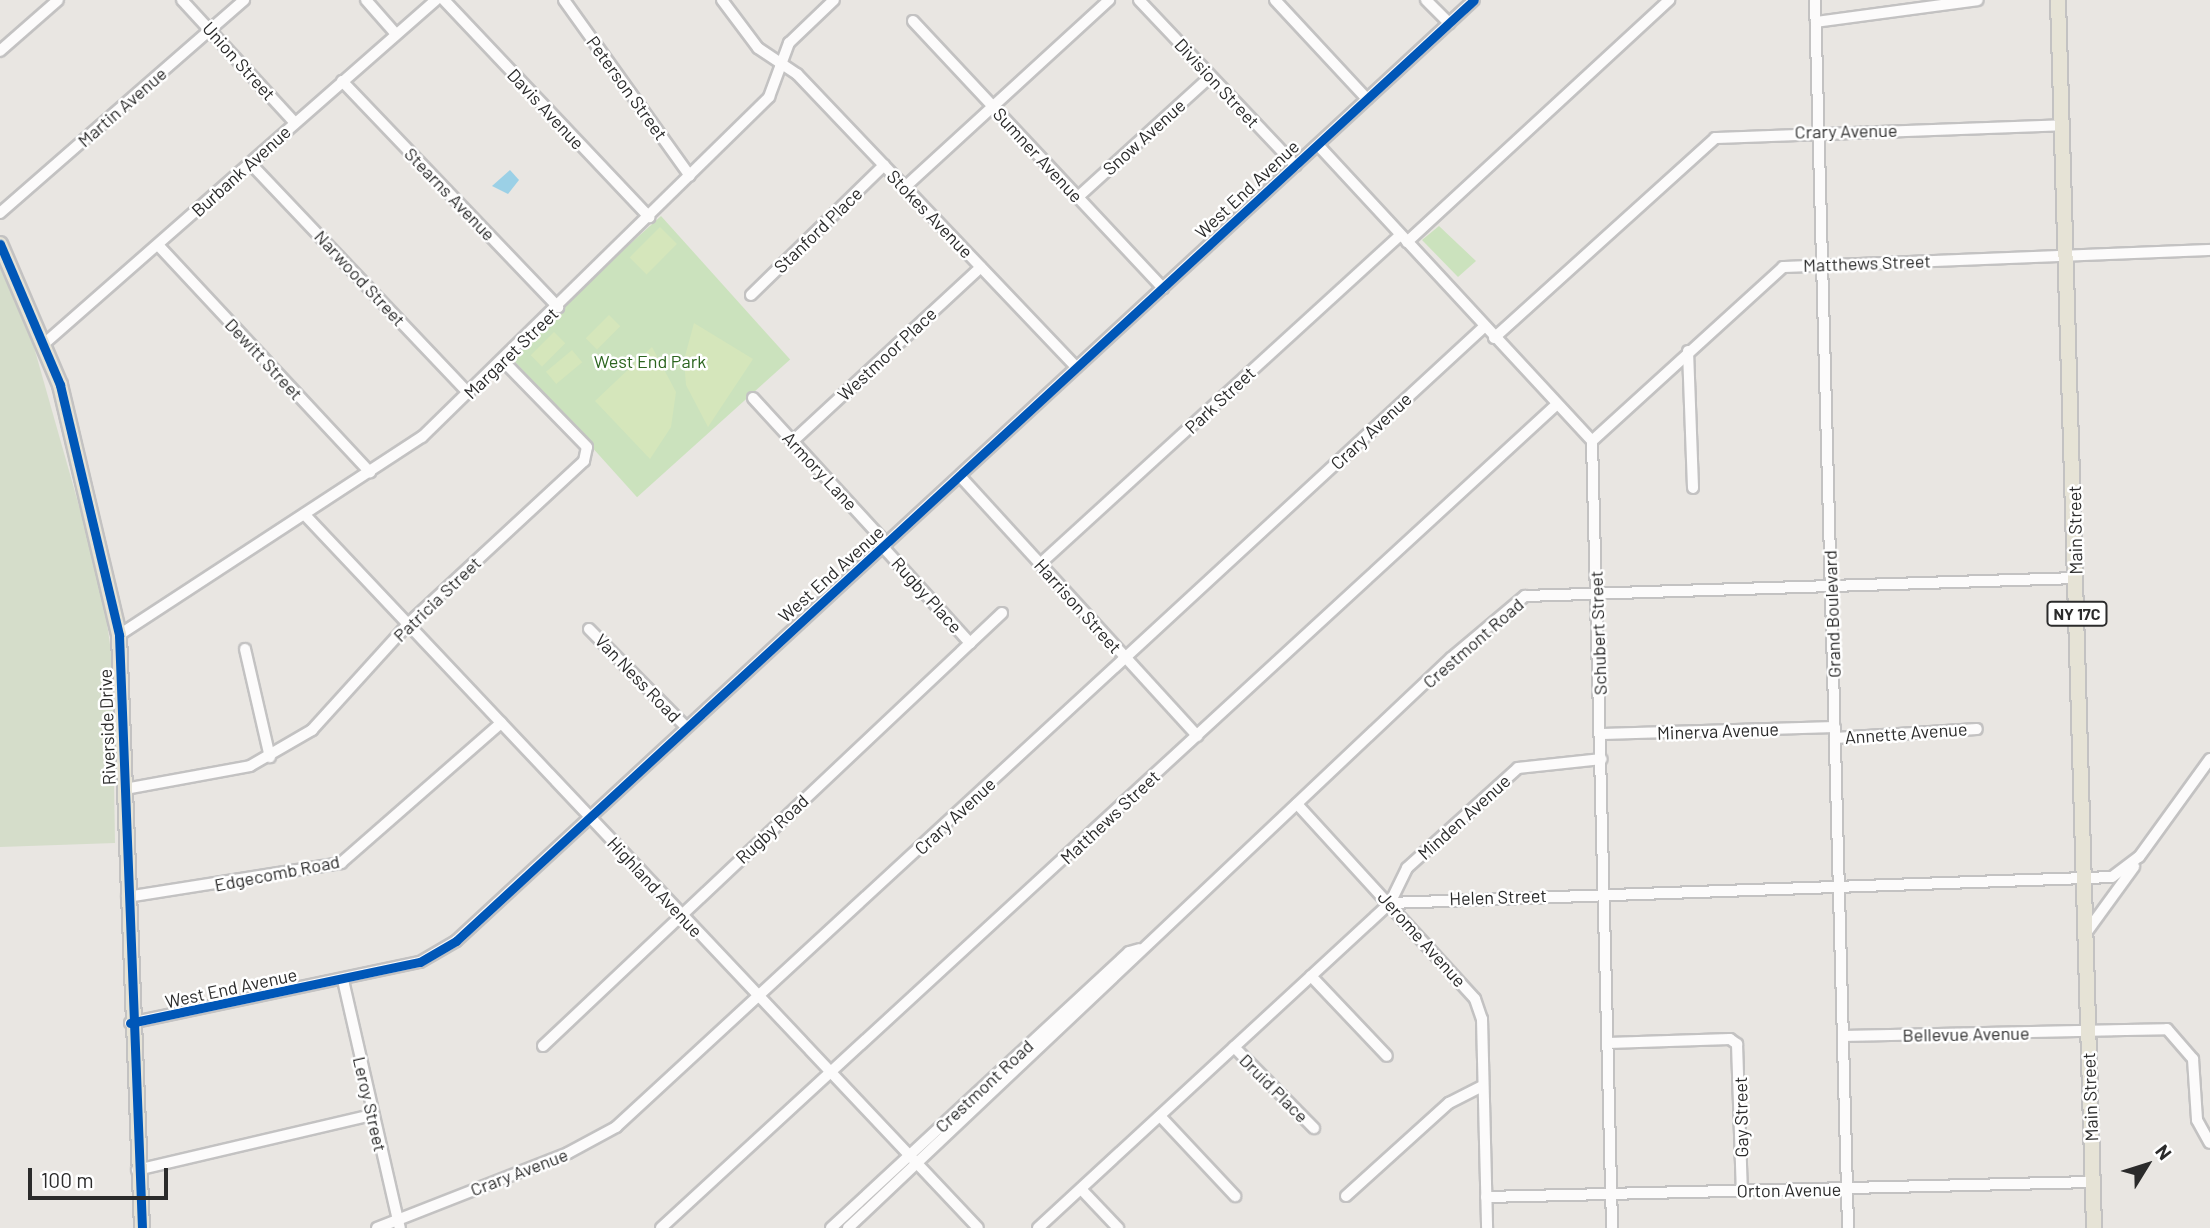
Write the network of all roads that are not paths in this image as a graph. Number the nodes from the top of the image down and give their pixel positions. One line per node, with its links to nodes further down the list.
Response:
1 (58, 0): 24 (street)
2 (182, 0): 22 (street, Union Street)
3 (244, 0): 22 (street, Martin Avenue)
4 (366, 0): 23 (street)
5 (436, 0): 23 (street, Burbank Avenue)
6 (444, 0): 41 (street, Davis Avenue)
7 (564, 0): 37 (street, Peterson Street)
8 (722, 0): 25 (street, Stokes Avenue)
9 (834, 0): 25 (street, Margaret Street)
10 (1109, 0): 29 (street)
11 (1139, 0): 26 (street, Division Street)
12 (1275, 0): 28 (street)
13 (1426, 0): 21 (street)
14 (1474, 0): 21 (street, West End Avenue)
15 (1669, 0): 42 (street, Park Street)
16 (1815, 0): 20 (street, Grand Boulevard)
17 (1978, 0): 20 (street)
18 (2058, 0): 31 (main road, Main Street / NY 17C)
19 (913, 22): 29 (street, Sumner Avenue)
20 (1816, 22): 32 (street, Grand Boulevard)
21 (1449, 23): 28 (street, West End Avenue)
22 (210, 30): 30 (street, Union Street); 40 (street, Martin Avenue)
23 (395, 33): 27 (street, Burbank Avenue)
24 (0, 51)
25 (782, 64): 35 (street, Stokes Avenue); 37 (street, Margaret Street)
26 (1210, 77): 36 (street, Division Street); 39 (street, Snow Avenue)
27 (342, 81): 30 (street, Burbank Avenue); 51 (street, Stearns Avenue)
28 (1367, 99): 33 (street, West End Avenue)
29 (994, 108): 38 (street); 39 (street, Sumner Avenue)
30 (295, 123): 34 (street, Burbank Avenue)
31 (2064, 125): 32 (street, Crary Avenue); 46 (main road, Main Street / NY 17C)
32 (1819, 133): 47 (street, Grand Boulevard); 53 (street, Crary Avenue)
33 (1318, 145): 36 (street, West End Avenue); 42 (street)
34 (250, 163): 44 (street, Burbank Avenue); 58 (street, Narwood Street)
35 (884, 165): 38 (street, Stokes Avenue); 50 (street, Stanford Place)
36 (1296, 166): 49 (street, West End Avenue)
37 (690, 176): 41 (street, Margaret Street)
38 (905, 187): 48 (street, Stokes Avenue)
39 (1078, 197): 49 (street, Sumner Avenue)
40 (0, 214)
41 (649, 217): 51 (street, Margaret Street)
42 (1403, 239): 52 (street); 68 (street, Park Street)
43 (0, 244): 54 (main road, Riverside Drive)
44 (158, 245): 54 (street, Burbank Avenue); 63 (street, Dewitt Street)
45 (2210, 250): 46 (street, Matthews Street)
46 (2067, 256): 47 (street, Matthews Street); 69 (main road, Main Street / NY 17C)
47 (1822, 264): 55 (street, Matthews Street); 70 (street, Grand Boulevard)
48 (981, 267): 57 (street, Stokes Avenue); 61 (street, Westmoor Place)
49 (1163, 288): 57 (street, West End Avenue)
50 (751, 295)
51 (558, 307): 56 (street, Margaret Street)
52 (1484, 327): 53 (street); 78 (street, Crary Avenue)
53 (1494, 338): 60 (street)
54 (45, 343): 75 (main road, Riverside Drive)
55 (1688, 351): 62 (street, Matthews Street); 65 (street)
56 (503, 361): 58 (street, Margaret Street); 73 (street, Patricia Street)
57 (1076, 367): 64 (street, West End Avenue)
58 (469, 394): 63 (street, Margaret Street)
59 (753, 398): 61 (street, Armory Lane)
60 (1557, 404): 62 (street); 84 (street, Matthews Street)
61 (793, 441): 67 (street, Armory Lane)
62 (1592, 441): 71 (street, Schubert Street)
63 (370, 472): 66 (street, Margaret Street)
64 (960, 477): 67 (street, West End Avenue); 68 (street, Harrison Street)
65 (1693, 488)
66 (305, 514): 73 (street, Highland Avenue); 75 (street, Margaret Street)
67 (885, 546): 76 (street, Rugby Place); 80 (street, West End Avenue)
68 (1040, 565): 78 (street, Harrison Street)
69 (2076, 578): 70 (street, Crestmont Road); 92 (main road, Main Street / NY 17C)
70 (1831, 587): 71 (street, Crestmont Road); 82 (street, Grand Boulevard)
71 (1596, 593): 83 (street, Schubert Street); 89 (street, Crestmont Road)
72 (1002, 613): 76 (street, Rugby Road)
73 (408, 624): 79 (street, Highland Avenue); 85 (street, Patricia Street)
74 (590, 629): 80 (street, Van Ness Road)
75 (119, 635): 88 (main road, Riverside Drive)
76 (970, 643): 97 (street, Rugby Road)
77 (245, 649): 85 (street)
78 (1126, 659): 84 (street, Harrison Street); 102 (street, Crary Avenue)
79 (501, 723): 90 (street, Highland Avenue); 95 (street, Edgecomb Road)
80 (686, 727): 90 (street, West End Avenue)
81 (1977, 729): 82 (street, Annette Avenue)
82 (1835, 733): 83 (street, Minerva Avenue); 93 (street, Grand Boulevard)
83 (1602, 734): 87 (street, Schubert Street)
84 (1197, 736): 110 (street, Matthews Street)
85 (270, 757): 88 (street, Patricia Street)
86 (2210, 759): 91 (street)
87 (1602, 760): 94 (street, Schubert Street); 96 (street, Minden Avenue)
88 (125, 789): 95 (main road, Riverside Drive)
89 (1297, 804): 96 (street, Jerome Avenue); 99 (street, Crestmont Road)
90 (590, 817): 97 (street, Highland Avenue); 101 (street, West End Avenue)
91 (2139, 857): 92 (street, Helen Street); 98 (street)
92 (2085, 881): 93 (street, Helen Street); 98 (main road, Main Street / NY 17C)
93 (1837, 888): 94 (street, Helen Street); 105 (street, Grand Boulevard)
94 (1606, 894): 96 (street, Helen Street); 106 (street, Schubert Street)
95 (127, 897): 103 (main road, Riverside Drive)
96 (1390, 904): 100 (street); 111 (street, Jerome Avenue)
97 (681, 915): 102 (street, Highland Avenue); 107 (street, Rugby Road)
98 (2086, 933): 104 (main road, Main Street / NY 17C)
99 (1140, 949): 116 (street, Crestmont Road); 117 (street, Crestmont Road)
100 (1311, 976): 108 (street); 109 (street)
101 (343, 980): 103 (street, West End Avenue); 112 (street, Leroy Street)
102 (759, 997): 110 (street, Highland Avenue); 127 (street, Crary Avenue)
103 (130, 1023): 118 (main road, Riverside Drive)
104 (2089, 1031): 105 (street, Bellevue Avenue); 115 (street, Bellevue Avenue); 119 (main road, Main Street / NY 17C)
105 (1843, 1036): 120 (street, Grand Boulevard)
106 (1608, 1044): 122 (street, Gay Street); 123 (street, Schubert Street)
107 (543, 1046)
108 (1234, 1047): 113 (street); 114 (street, Druid Place)
109 (1387, 1056)
110 (832, 1074): 116 (street, Highland Avenue); 130 (street, Matthews Street)
111 (1483, 1086): 125 (street); 126 (street, Jerome Avenue)
112 (372, 1115): 118 (street); 127 (street, Leroy Street)
113 (1160, 1116): 121 (street); 124 (street)
114 (1314, 1128)
115 (2210, 1143)
116 (908, 1156): 117 (street, Highland Avenue); 131 (street, Crestmont Road)
117 (917, 1164): 132 (street, Crestmont Road); 133 (street, Highland Avenue)
118 (137, 1170): 128 (main road, Riverside Drive)
119 (2092, 1182): 120 (street, Orton Avenue); 139 (main road, Main Street / NY 17C)
120 (1847, 1188): 122 (street, Orton Avenue); 138 (street, Grand Boulevard)
121 (1081, 1189): 134 (street); 135 (street)
122 (1742, 1191): 123 (street, Orton Avenue)
123 (1611, 1194): 126 (street, Orton Avenue); 137 (street, Schubert Street)
124 (1235, 1196)
125 (1346, 1196)
126 (1486, 1197): 136 (street, Jerome Avenue)
127 (399, 1224): 129 (street, Crary Avenue)
128 (142, 1228)
129 (377, 1228)
130 (661, 1228)
131 (831, 1228)
132 (848, 1228)
133 (978, 1228)
134 (1038, 1228)
135 (1118, 1228)
136 (1487, 1228)
137 (1612, 1228)
138 (1848, 1228)
139 (2094, 1228)

